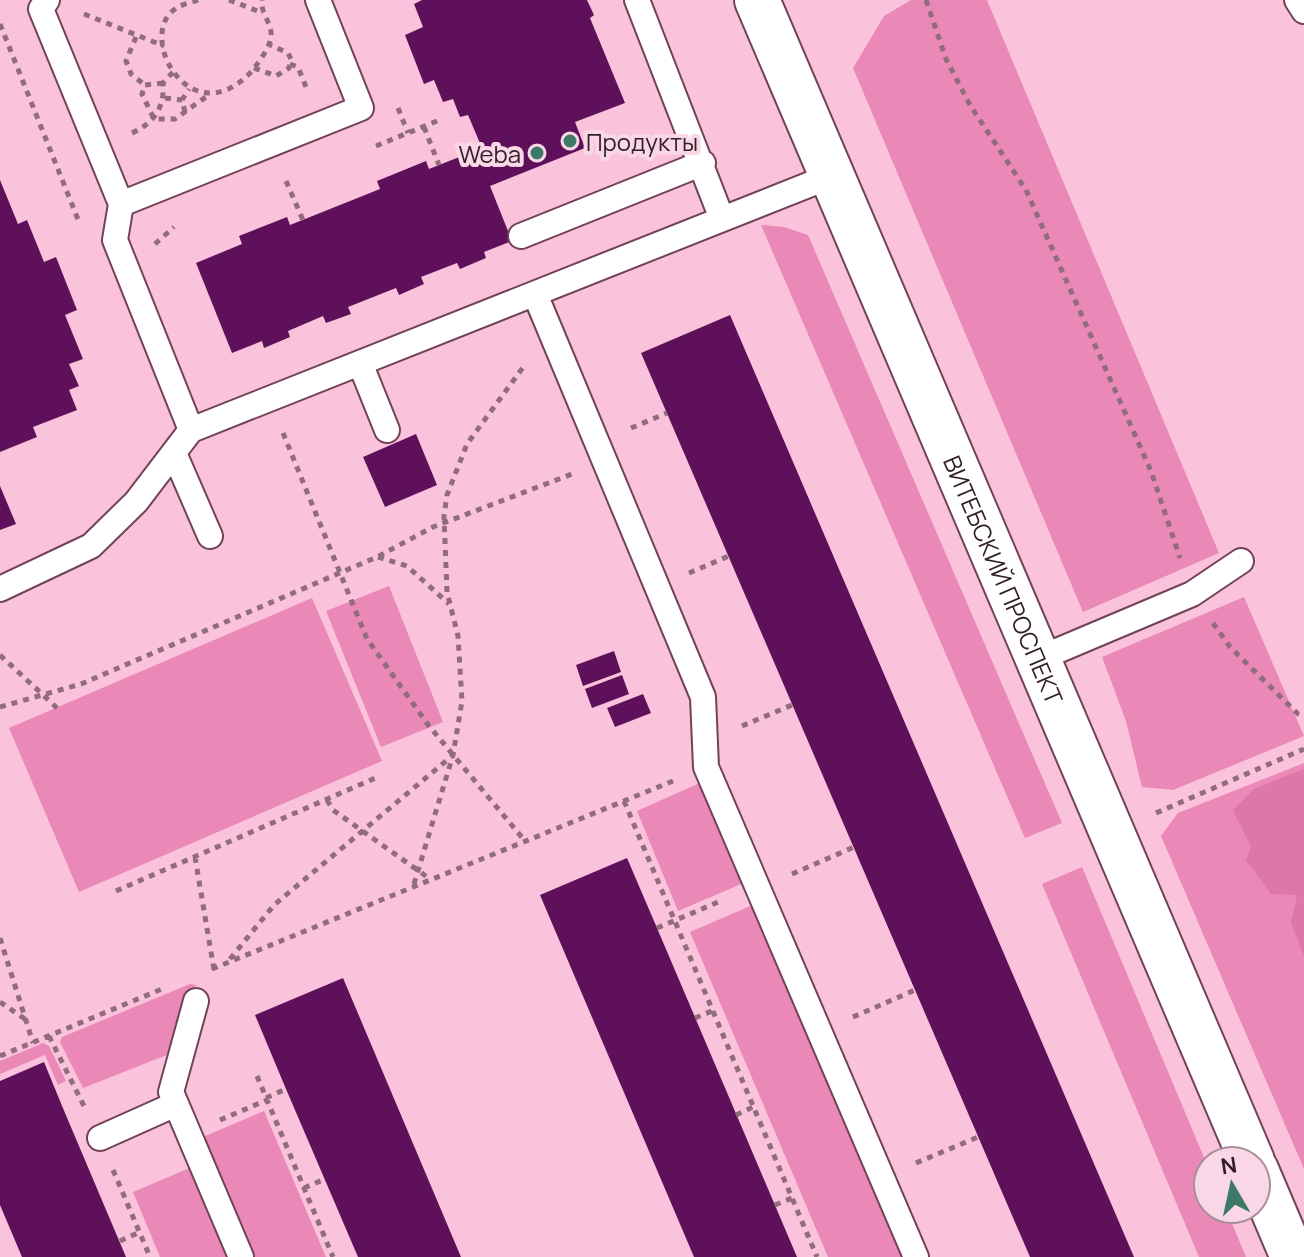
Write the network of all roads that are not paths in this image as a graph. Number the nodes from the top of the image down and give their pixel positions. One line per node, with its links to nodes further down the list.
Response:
1 (47, 0): 9 (lane)
2 (318, 0): 9 (lane)
3 (637, 0): 7 (lane)
4 (1297, 0): 6 (lane)
5 (759, 1): 8 (street, ВИТЕБСКИЙ ПРОСПЕКТ)
6 (1304, 11)
7 (703, 163): 10 (lane); 11 (lane)
8 (831, 176): 10 (lane); 20 (street, ВИТЕБСКИЙ ПРОСПЕКТ)
9 (121, 204): 14 (lane)
10 (722, 219): 12 (lane)
11 (521, 236)
12 (535, 294): 13 (lane); 27 (lane)
13 (360, 363): 14 (lane); 15 (lane)
14 (191, 430): 16 (lane)
15 (387, 430)
16 (174, 453): 17 (lane); 19 (lane)
17 (210, 536)
18 (1241, 561): 20 (lane)
19 (0, 589)
20 (1038, 659): 24 (street, ВИТЕБСКИЙ ПРОСПЕКТ)
21 (196, 1001): 22 (lane)
22 (176, 1104): 23 (lane); 26 (lane)
23 (100, 1138)
24 (1245, 1145)
25 (1272, 1208): 28 (street)
26 (241, 1257)
27 (916, 1257)
28 (1293, 1257)

